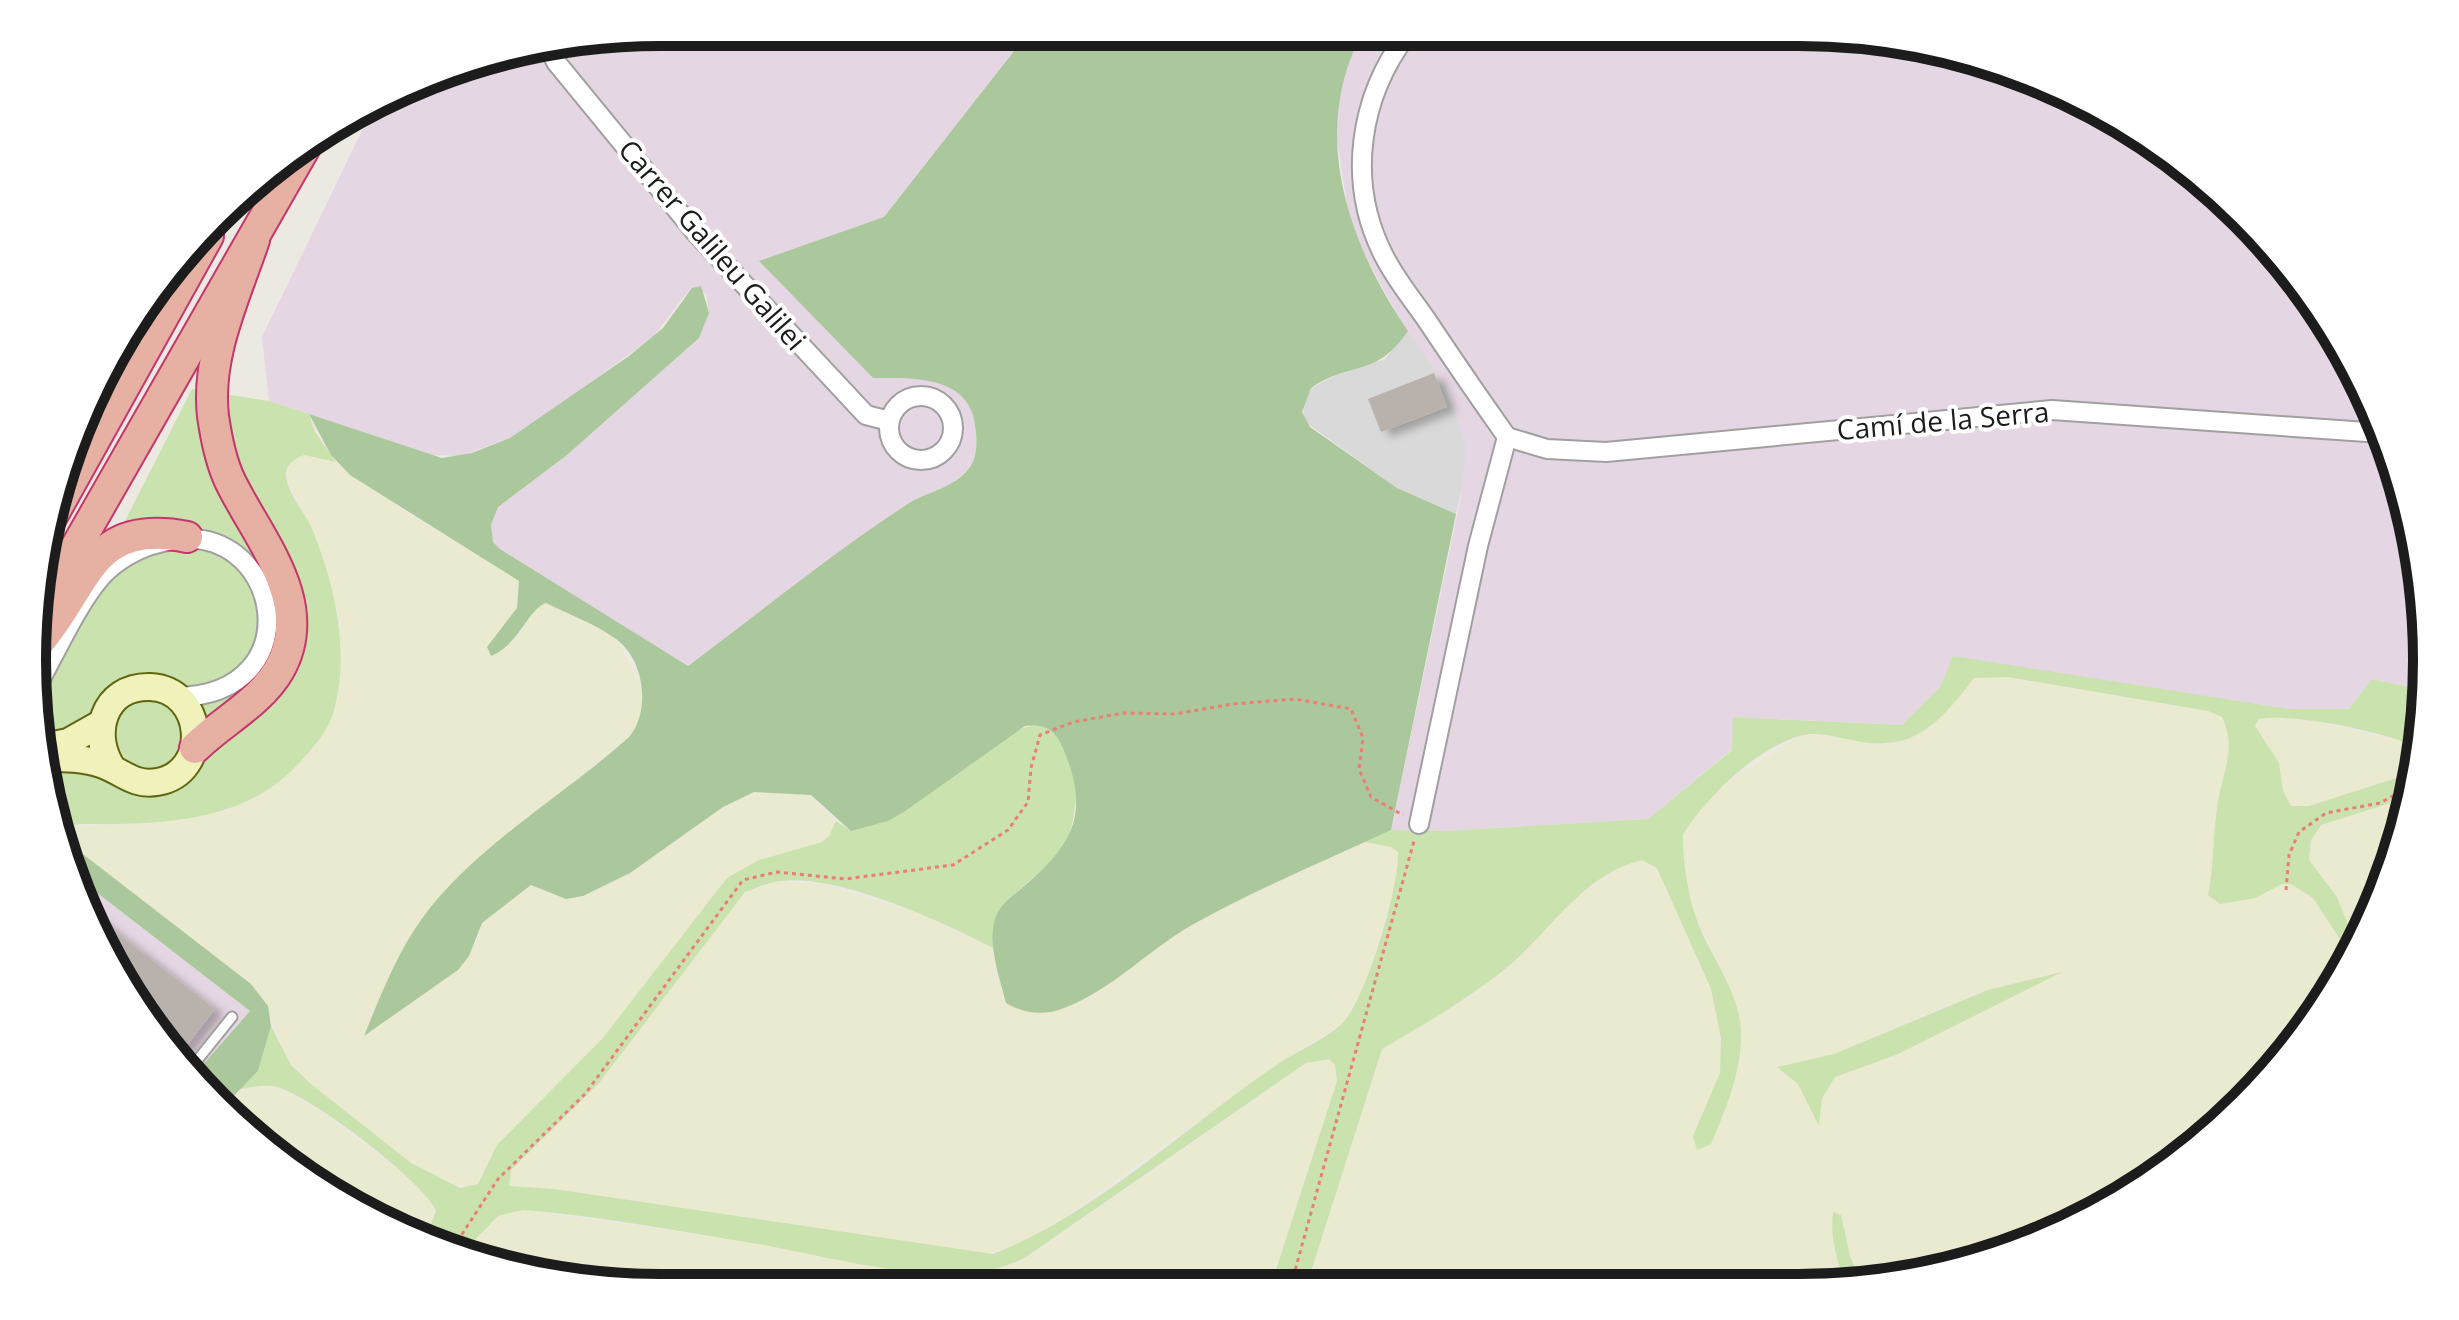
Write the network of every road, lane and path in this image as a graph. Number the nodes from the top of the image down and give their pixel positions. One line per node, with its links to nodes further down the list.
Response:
1 (1398, 46): 8 (street)
2 (553, 56): 6 (street, Carrer Galileu Galilei)
3 (294, 167): 4 (highway)
4 (254, 240): 11 (highway); 16 (highway)
5 (196, 257): 9 (highway)
6 (889, 421)
7 (2369, 432): 8 (street, Camí de la Serra)
8 (1507, 437): 20 (street)
9 (76, 474)
10 (187, 537): 12 (highway); 13 (street)
11 (50, 593)
12 (46, 649)
13 (178, 697): 14 (main road); 16 (main road)
14 (100, 724): 15 (main road); 18 (main road)
15 (52, 745)
16 (195, 748): 18 (main road)
17 (54, 758): 18 (main road)
18 (113, 769)
19 (2398, 793): 21 (path)
20 (1419, 824): 24 (path); 25 (path)
21 (2286, 890)
22 (232, 1017): 23 (lane)
23 (196, 1062)
24 (459, 1239)
25 (1294, 1274)

